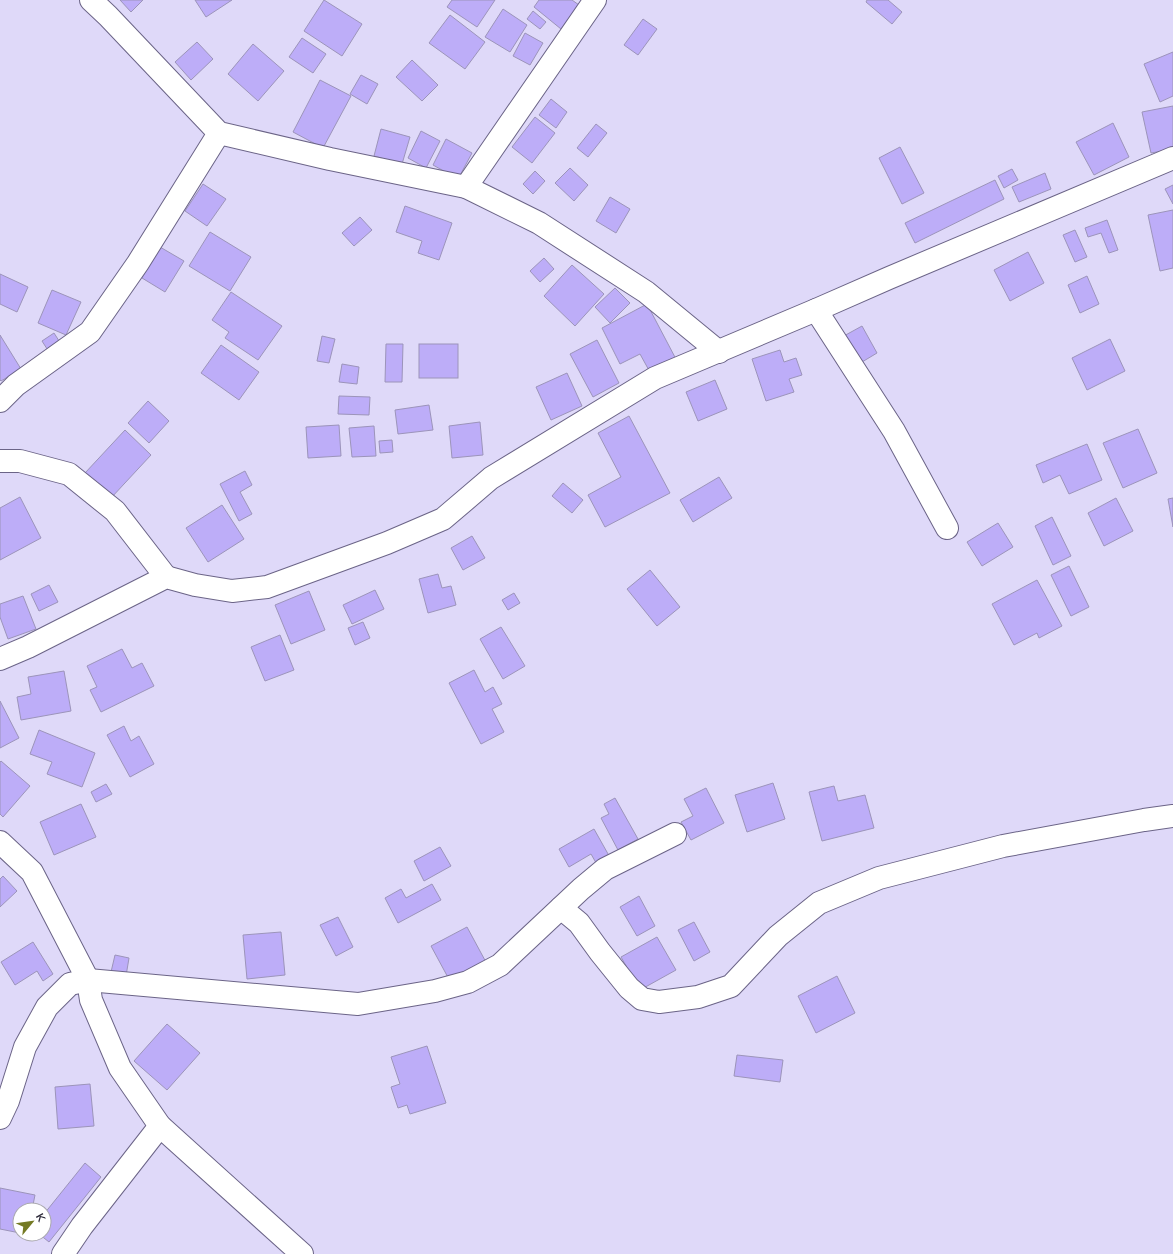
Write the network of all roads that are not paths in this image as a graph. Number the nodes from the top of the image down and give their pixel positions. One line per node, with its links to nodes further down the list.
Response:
1 (91, 0): 3 (street)
2 (595, 0): 5 (street)
3 (219, 132): 5 (street); 8 (street)
4 (1173, 158): 6 (street)
5 (466, 187): 7 (street)
6 (816, 310): 7 (street); 10 (street)
7 (718, 352): 11 (street)
8 (0, 400)
9 (0, 461): 11 (street)
10 (948, 528)
11 (166, 577): 12 (street)
12 (0, 659)
13 (1173, 816): 16 (street)
14 (675, 834): 16 (street)
15 (0, 842): 17 (street)
16 (561, 908): 17 (street)
17 (88, 980): 18 (street); 19 (street)
18 (0, 1118)
19 (160, 1126): 20 (street); 21 (street)
20 (63, 1254)
21 (302, 1254)

